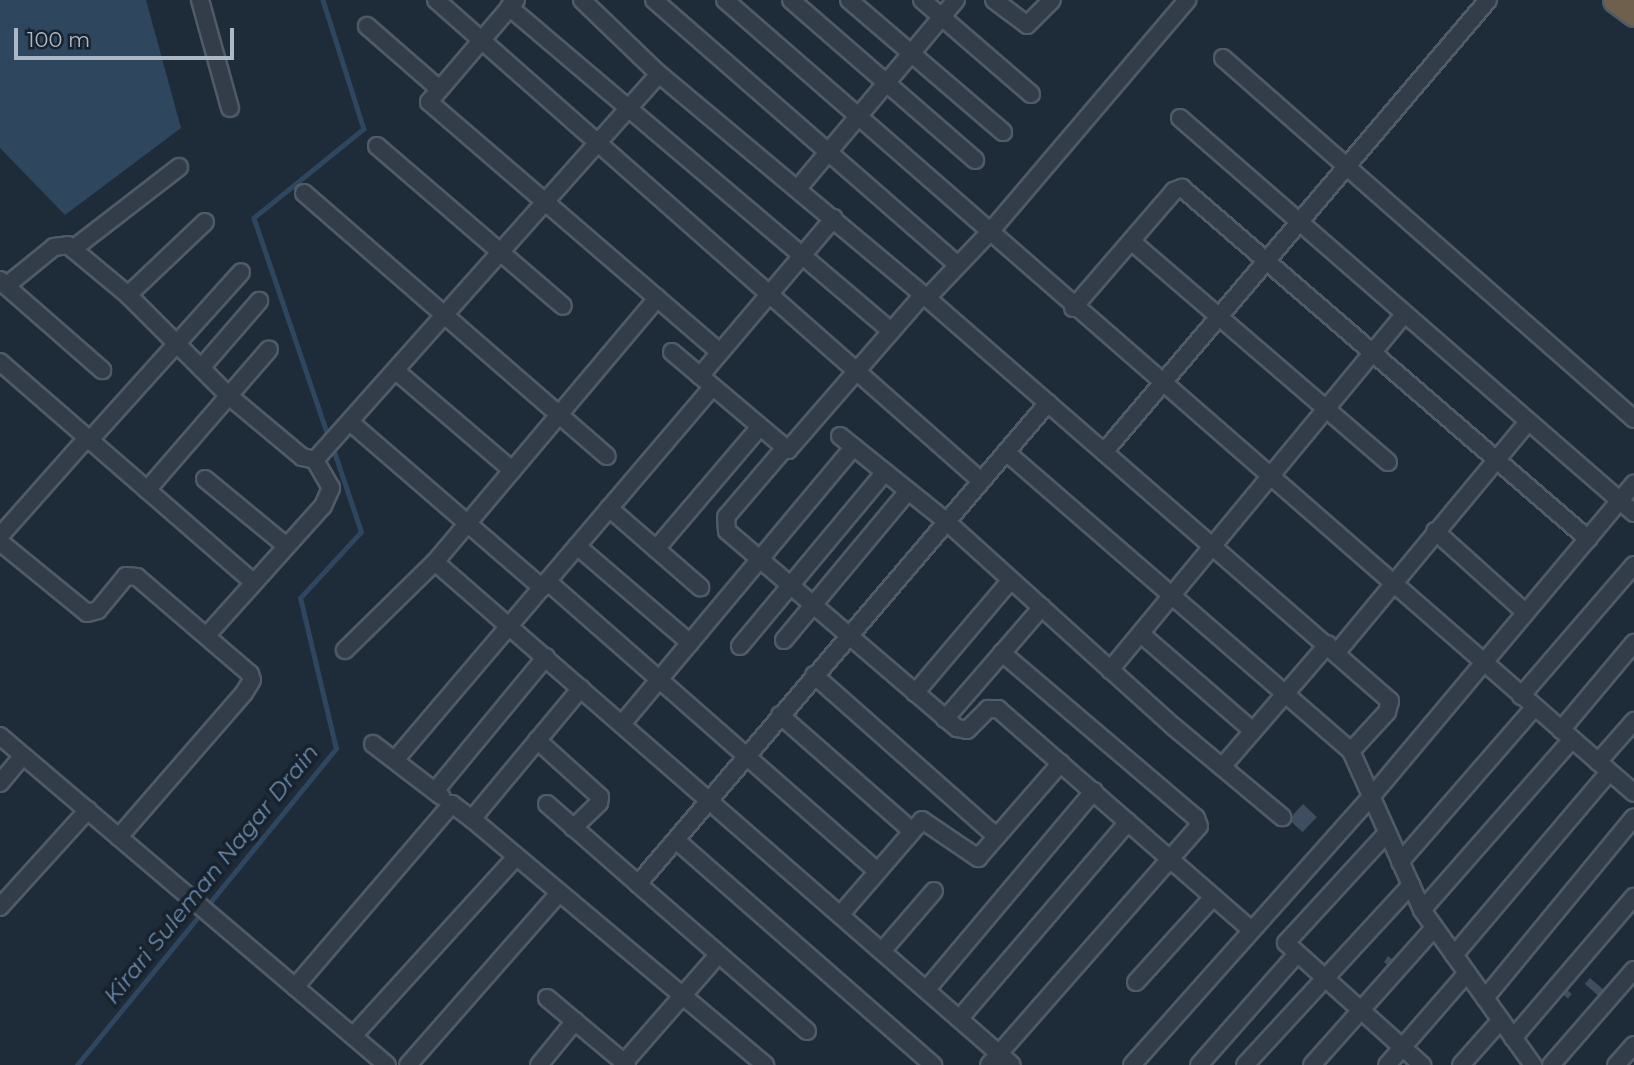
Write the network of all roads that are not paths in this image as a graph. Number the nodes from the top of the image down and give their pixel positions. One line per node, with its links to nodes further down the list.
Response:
1 (200, 0): 26 (street)
2 (436, 0): 19 (street)
3 (582, 0): 22 (street)
4 (654, 0): 33 (street)
5 (725, 0): 28 (street)
6 (790, 0): 23 (street)
7 (849, 0): 20 (street)
8 (922, 0): 17 (street)
9 (956, 0): 17 (street)
10 (995, 0): 11 (street)
11 (1052, 0)
12 (1186, 0): 43 (street)
13 (1488, 0): 35 (street)
14 (1615, 0): 16 (highway)
15 (513, 4): 19 (street); 27 (street)
16 (1634, 14)
17 (941, 17): 20 (street); 25 (street)
18 (367, 26): 24 (street)
19 (481, 40): 24 (street); 31 (street)
20 (911, 53): 23 (street); 30 (street)
21 (1223, 58): 35 (street)
22 (659, 74): 27 (street); 37 (street)
23 (886, 83): 28 (street); 34 (street)
24 (438, 88): 39 (street)
25 (1031, 94)
26 (230, 108)
27 (626, 108): 31 (street); 47 (street)
28 (859, 115): 33 (street); 43 (street)
29 (1180, 118): 42 (street)
30 (1003, 132)
31 (596, 141): 39 (street); 52 (street)
32 (377, 146): 46 (street)
33 (829, 151): 37 (street); 49 (street)
34 (975, 160)
35 (1347, 166): 42 (street); 79 (street)
36 (179, 167): 45 (street)
37 (799, 187): 40 (street)
38 (304, 193): 60 (street)
39 (544, 201): 46 (street); 55 (street)
40 (834, 218): 47 (street); 54 (street)
41 (205, 222): 53 (street)
42 (1300, 222): 48 (street); 59 (street)
43 (989, 233): 49 (street); 58 (street)
44 (1131, 241): 48 (street); 58 (street); 61 (street)
45 (74, 249): 51 (street); 53 (street)
46 (499, 253): 57 (street); 60 (street)
47 (802, 255): 52 (street); 62 (street)
48 (1266, 261): 61 (street); 67 (street)
49 (958, 265): 54 (street)
50 (240, 272): 63 (street)
51 (3, 283): 70 (street)
52 (768, 294): 65 (street); 72 (street)
53 (128, 295): 63 (street)
54 (925, 297): 62 (street); 76 (street)
55 (657, 298): 65 (street); 78 (street)
56 (259, 301): 69 (street)
57 (563, 306)
58 (1073, 308): 74 (street)
59 (1404, 314): 67 (street); 80 (street)
60 (445, 315): 71 (street); 78 (street)
61 (1220, 316): 74 (street); 77 (street)
62 (891, 331): 72 (street)
63 (178, 344): 69 (street); 84 (street)
64 (269, 349): 75 (street)
65 (719, 351): 73 (street)
66 (672, 352): 73 (street)
67 (1371, 353): 77 (street); 91 (street)
68 (0, 362): 84 (street)
69 (201, 368): 75 (street)
70 (102, 370)
71 (396, 371): 81 (street); 93 (street)
72 (857, 372): 86 (street); 97 (street)
73 (706, 381): 82 (street); 102 (street)
74 (1161, 385): 88 (street); 95 (street)
75 (229, 396): 90 (street); 99 (street)
76 (1048, 403): 87 (street); 88 (street)
77 (1323, 409): 92 (street); 95 (street)
78 (560, 414): 89 (street); 93 (street)
79 (1634, 419)
80 (1527, 423): 91 (street); 101 (street)
81 (346, 427): 90 (street); 105 (street)
82 (759, 428): 86 (street); 113 (street)
83 (840, 436): 85 (street)
84 (88, 439): 99 (street); 107 (street)
85 (854, 447): 94 (street); 114 (street)
86 (784, 449): 114 (street)
87 (1006, 452): 97 (street); 123 (street)
88 (1104, 452): 112 (street)
89 (607, 456)
90 (319, 457): 110 (street)
91 (1496, 459): 106 (street); 108 (street)
92 (1388, 463)
93 (512, 470): 105 (street)
94 (885, 472): 100 (street); 121 (street)
95 (1266, 476): 112 (street); 120 (street)
96 (205, 478): 110 (street)
97 (981, 481): 104 (street)
98 (1634, 484): 101 (street)
99 (147, 491): 118 (street)
100 (908, 491): 104 (street); 124 (street)
101 (1619, 501): 103 (street); 108 (street)
102 (609, 508): 111 (street); 113 (street)
103 (1634, 513)
104 (947, 522): 117 (street); 130 (street)
105 (467, 523): 115 (street); 119 (street)
106 (1435, 531): 120 (street); 126 (street)
107 (0, 536)
108 (1588, 539): 126 (street)
109 (0, 542): 128 (street)
110 (285, 545): 118 (street)
111 (577, 546): 119 (street); 132 (street)
112 (1213, 546): 123 (street); 135 (street)
113 (656, 549): 122 (street)
114 (761, 558): 121 (street); 132 (street)
115 (435, 562): 127 (street); 136 (street)
116 (1634, 565): 146 (street)
117 (1011, 580): 125 (street); 144 (street)
118 (253, 582): 128 (street)
119 (545, 584): 127 (street); 142 (street)
120 (1390, 584): 135 (street); 139 (street)
121 (791, 585): 124 (street); 134 (street)
122 (700, 587)
123 (1172, 596): 129 (street); 145 (street)
124 (814, 604): 130 (street); 131 (street)
125 (1042, 607): 137 (street); 140 (street)
126 (1525, 613): 139 (street)
127 (509, 626): 138 (street); 160 (street)
128 (208, 634): 180 (street)
129 (1141, 634): 140 (street); 152 (street)
130 (849, 635): 141 (street); 144 (street)
131 (784, 640)
132 (690, 643): 142 (street)
133 (1634, 643): 153 (street)
134 (740, 646)
135 (1332, 648): 145 (street); 157 (street)
136 (345, 650)
137 (1002, 653): 149 (street); 184 (street)
138 (546, 657): 143 (street); 165 (street)
139 (1483, 664): 146 (street); 168 (street)
140 (1110, 670): 162 (street)
141 (814, 675): 148 (street); 181 (street)
142 (660, 678): 151 (street); 158 (street)
143 (581, 688): 151 (street); 155 (street)
144 (915, 693): 149 (street)
145 (1285, 694): 152 (street); 157 (street)
146 (1521, 696): 147 (street)
147 (1534, 708): 153 (street); 185 (street)
148 (780, 715): 158 (street); 178 (street)
149 (945, 719): 161 (street)
150 (1634, 721): 163 (street)
151 (622, 724): 169 (street)
152 (1253, 731): 162 (street)
153 (1566, 735): 163 (street); 194 (street)
154 (0, 736): 159 (street)
155 (537, 740): 175 (street); 177 (street)
156 (373, 744): 160 (street)
157 (1351, 751): 168 (street)
158 (745, 755): 169 (street); 186 (street)
159 (23, 756): 164 (street); 172 (street)
160 (395, 760): 165 (street)
161 (1061, 763): 166 (street); 181 (street)
162 (1222, 767): 173 (street)
163 (1603, 767): 167 (street); 200 (street)
164 (0, 783)
165 (435, 791): 170 (street)
166 (1094, 791): 176 (street); 207 (street)
167 (1634, 793)
168 (1371, 797): 179 (street); 197 (street)
169 (708, 798): 182 (street); 195 (street)
170 (452, 804): 175 (street); 206 (street)
171 (547, 804): 177 (street)
172 (88, 810): 180 (street); 193 (street)
173 (1282, 817)
174 (1634, 817): 210 (street)
175 (472, 819): 183 (street)
176 (1128, 822): 184 (street); 212 (street)
177 (573, 828): 187 (street)
178 (911, 830): 181 (street); 186 (street)
179 (1387, 833): 185 (street); 199 (street)
180 (119, 837): 206 (street)
181 (997, 837)
182 (676, 839): 187 (street); 227 (street)
183 (516, 857): 190 (street); 216 (street)
184 (1171, 859): 191 (street); 220 (street)
185 (1400, 862): 188 (street)
186 (877, 871): 195 (street)
187 (638, 884): 201 (street)
188 (1411, 885): 194 (street); 204 (street)
189 (934, 891): 198 (street)
190 (559, 893): 208 (street); 224 (street)
191 (1213, 897): 197 (street); 205 (street)
192 (1634, 897): 217 (street)
193 (0, 907)
194 (1422, 910): 196 (street)
195 (841, 914): 198 (street)
196 (1434, 928): 200 (street); 211 (street)
197 (1251, 930): 229 (street)
198 (883, 950): 207 (street)
199 (1297, 954): 204 (street); 230 (street)
200 (1454, 955): 203 (street)
201 (717, 956): 208 (street); 215 (street)
202 (1634, 970): 236 (street)
203 (1467, 973): 210 (street); 219 (street)
204 (1323, 977): 211 (street); 231 (street)
205 (1136, 982)
206 (295, 987): 216 (street)
207 (927, 989): 212 (street)
208 (681, 996): 221 (street); 226 (street)
209 (547, 998): 214 (street)
210 (1485, 998): 213 (street)
211 (1361, 1010): 219 (street); 232 (street)
212 (960, 1018): 220 (street)
213 (1501, 1020): 217 (street); 235 (street)
214 (575, 1021): 221 (street); 225 (street)
215 (807, 1031)
216 (353, 1036): 223 (street)
217 (1513, 1038): 222 (street)
218 (1634, 1045): 237 (street)
219 (1402, 1047): 233 (street); 234 (street)
220 (994, 1059): 228 (street)
221 (624, 1064)
222 (1531, 1064)
223 (387, 1065)
224 (408, 1065)
225 (539, 1065)
226 (765, 1065)
227 (933, 1065)
228 (1012, 1065)
229 (1132, 1065)
230 (1199, 1065)
231 (1245, 1065)
232 (1312, 1065)
233 (1387, 1065)
234 (1422, 1065)
235 (1461, 1065)
236 (1551, 1065)
237 (1616, 1065)

